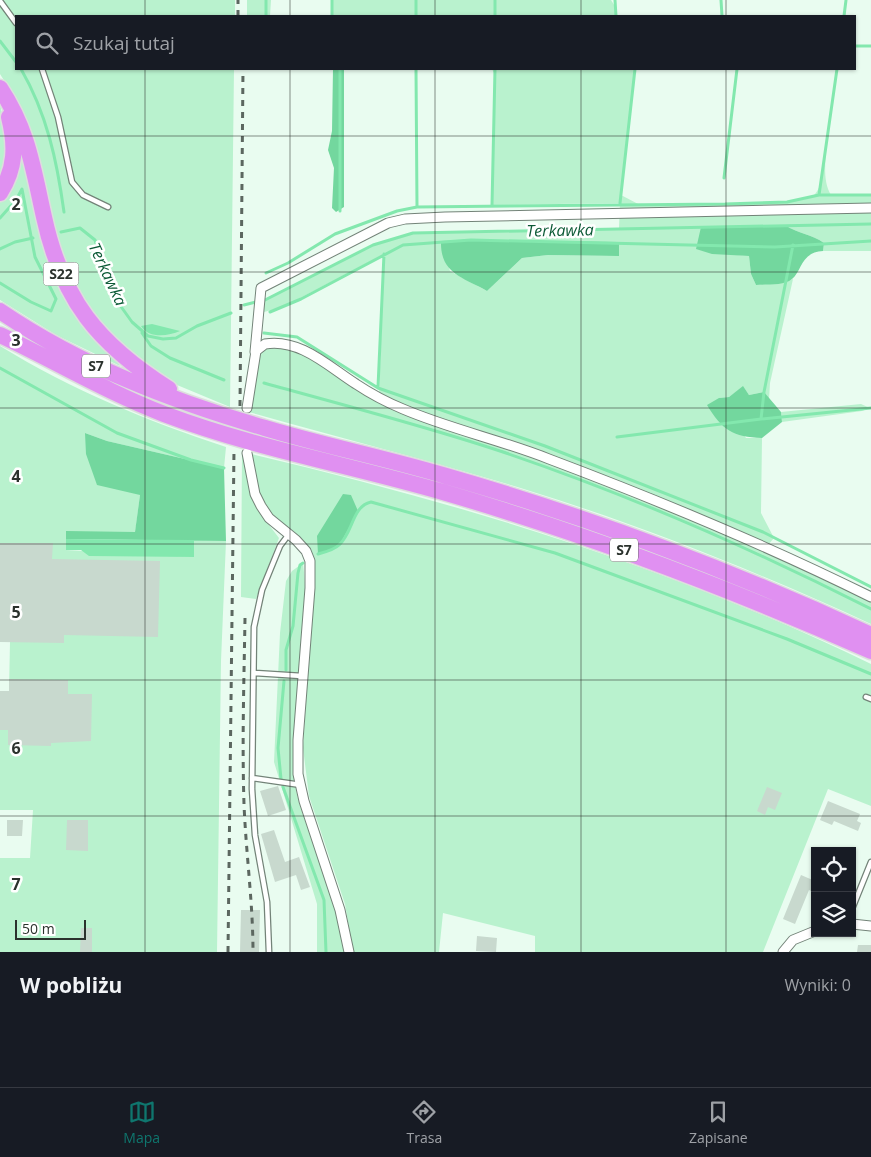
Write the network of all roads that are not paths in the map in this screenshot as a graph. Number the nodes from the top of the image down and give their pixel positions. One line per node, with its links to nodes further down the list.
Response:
1 (0, 1): 2 (lane)
2 (15, 22)
3 (42, 70): 6 (lane)
4 (0, 88): 5 (highway); 11 (highway, S22)
5 (0, 193)
6 (108, 207)
7 (871, 208): 10 (street)
8 (0, 311): 11 (highway, S7)
9 (0, 334): 17 (highway, S7)
10 (255, 355): 12 (street); 15 (street)
11 (199, 408): 16 (highway, S7)
12 (247, 408)
13 (247, 453): 14 (street)
14 (289, 534): 18 (lane); 19 (street)
15 (871, 597)
16 (871, 635)
17 (871, 651)
18 (255, 673): 19 (lane); 22 (lane)
19 (302, 676): 23 (street)
20 (866, 697): 21 (lane)
21 (871, 699)
22 (252, 778): 23 (lane); 29 (lane)
23 (301, 785): 30 (street)
24 (871, 862): 25 (lane)
25 (856, 899)
26 (856, 924): 27 (street)
27 (871, 926)
28 (811, 932): 31 (street)
29 (269, 952)
30 (348, 952)
31 (783, 952)

